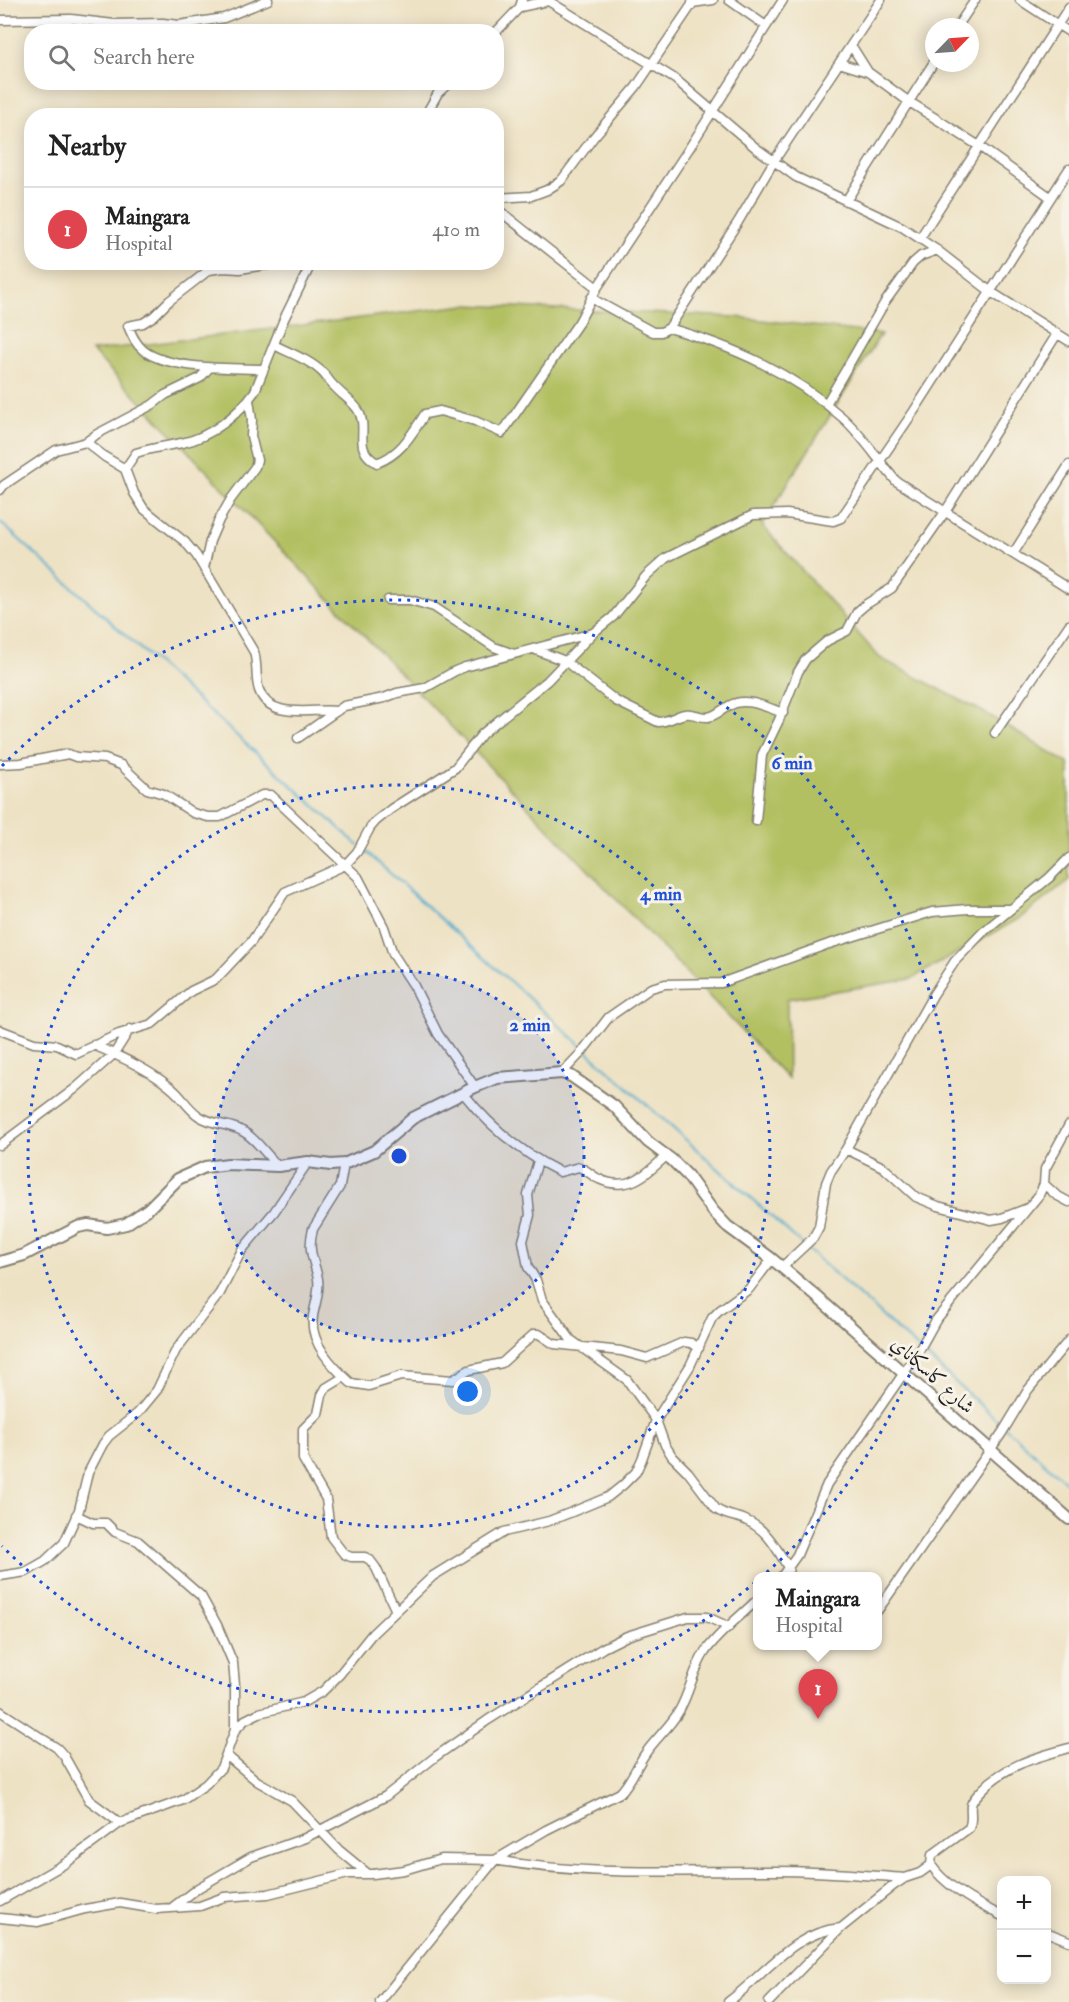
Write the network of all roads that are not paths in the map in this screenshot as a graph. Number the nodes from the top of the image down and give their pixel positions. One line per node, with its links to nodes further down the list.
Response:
1 (268, 0): 17 (street)
2 (548, 0): 10 (street); 23 (street)
3 (713, 0): 9 (street)
4 (729, 0): 20 (street)
5 (783, 0): 20 (street)
6 (881, 0): 22 (street)
7 (975, 0): 12 (street)
8 (1020, 0): 19 (street)
9 (694, 2): 23 (street)
10 (521, 3): 18 (street)
11 (1069, 7): 19 (street)
12 (963, 18)
13 (0, 20): 15 (street)
14 (114, 24): 16 (street)
15 (114, 24)
16 (172, 24)
17 (185, 24)
18 (503, 24)
19 (1058, 25): 21 (street); 31 (street)
20 (766, 26): 30 (street)
21 (1069, 32)
22 (851, 45): 24 (street); 25 (street)
23 (652, 63): 30 (street); 35 (street)
24 (839, 63): 25 (street); 32 (street)
25 (868, 72): 28 (street)
26 (927, 72): 28 (street)
27 (441, 90): 29 (street)
28 (908, 101): 31 (street); 36 (street)
29 (430, 108)
30 (713, 109): 32 (street); 42 (street)
31 (979, 146): 34 (street); 38 (street)
32 (774, 161): 36 (street); 45 (street)
33 (1069, 169): 34 (street)
34 (1050, 197): 43 (street)
35 (504, 198)
36 (846, 201): 38 (street)
37 (504, 214): 42 (street)
38 (920, 238): 39 (street)
39 (937, 250): 43 (street); 52 (street)
40 (209, 270): 49 (street)
41 (308, 270): 48 (street)
42 (597, 288): 44 (street)
43 (991, 292): 46 (street); 54 (street)
44 (591, 298): 45 (street); 48 (street)
45 (669, 328): 52 (street)
46 (1057, 334): 47 (street); 58 (street)
47 (1069, 341)
48 (274, 345): 50 (street)
49 (209, 368): 50 (street); 53 (street)
50 (264, 369): 51 (street)
51 (249, 400): 56 (street); 60 (street)
52 (826, 404): 54 (street)
53 (86, 442): 56 (street); 57 (street)
54 (879, 461): 58 (street); 64 (street)
55 (1069, 465): 59 (street)
56 (125, 470): 60 (street)
57 (0, 490)
58 (945, 512): 59 (street); 69 (street)
59 (1013, 554): 61 (street)
60 (204, 568): 68 (street)
61 (1069, 589)
62 (388, 600): 66 (street)
63 (1069, 625): 70 (street)
64 (593, 633): 65 (street); 67 (street)
65 (536, 650): 66 (street); 67 (street)
66 (516, 654): 68 (street)
67 (565, 662): 69 (street); 75 (street)
68 (337, 711): 71 (street)
69 (783, 713): 73 (street)
70 (994, 733)
71 (298, 738)
72 (0, 764): 75 (street)
73 (756, 821)
74 (1069, 858): 76 (street)
75 (345, 865): 77 (street); 82 (street)
76 (1010, 909): 81 (street); 86 (street)
77 (130, 1029): 79 (street); 80 (street)
78 (0, 1030): 79 (street)
79 (94, 1045): 80 (street)
80 (114, 1054): 85 (street); 91 (street)
81 (562, 1073): 82 (street); 87 (street, شارع كاسكاناي)
82 (475, 1087): 83 (street)
83 (464, 1094): 88 (street); 90 (street)
84 (1069, 1125): 92 (street)
85 (0, 1145)
86 (846, 1149): 96 (street); 99 (street)
87 (666, 1156): 88 (street); 97 (street, شارع كاسكاناي)
88 (538, 1161): 101 (street)
89 (308, 1162): 90 (street); 91 (street); 107 (street)
90 (344, 1164): 104 (street)
91 (278, 1166): 98 (street)
92 (1044, 1184): 93 (street); 94 (street)
93 (1039, 1195): 94 (street); 96 (street)
94 (1056, 1196): 95 (street)
95 (1069, 1202)
96 (1029, 1207): 103 (street)
97 (772, 1259): 99 (street, شارع كاسكاناي); 102 (street)
98 (0, 1262)
99 (782, 1267): 103 (street, شارع كاسكاناي)
100 (1069, 1340): 106 (street)
101 (578, 1346): 102 (street); 104 (street); 105 (street)
102 (699, 1348): 105 (street)
103 (903, 1372): 106 (street, شارع كاسكاناي); 109 (street)
104 (344, 1377): 113 (street)
105 (656, 1420): 109 (street); 113 (street)
106 (990, 1450): 108 (street, شارع كاسكاناي); 112 (street)
107 (76, 1515): 110 (street); 116 (street)
108 (1069, 1519)
109 (791, 1570)
110 (0, 1576)
111 (753, 1604): 114 (street)
112 (882, 1604)
113 (396, 1611): 116 (street)
114 (729, 1627): 120 (street); 121 (street)
115 (0, 1711): 119 (street)
116 (235, 1730): 118 (street)
117 (1069, 1748): 122 (street)
118 (226, 1755): 119 (street); 120 (street)
119 (120, 1823): 125 (street)
120 (320, 1829): 123 (street); 126 (street)
121 (495, 1860): 123 (street); 124 (street); 132 (street)
122 (931, 1864): 124 (street); 127 (street)
123 (368, 1874): 126 (street)
124 (905, 1878): 129 (street)
125 (0, 1901)
126 (170, 1909): 128 (street)
127 (997, 1913)
128 (0, 1918)
129 (841, 1928): 133 (street); 134 (street)
130 (1051, 1934): 131 (street)
131 (1069, 1941)
132 (380, 2002)
133 (728, 2002)
134 (769, 2002)

